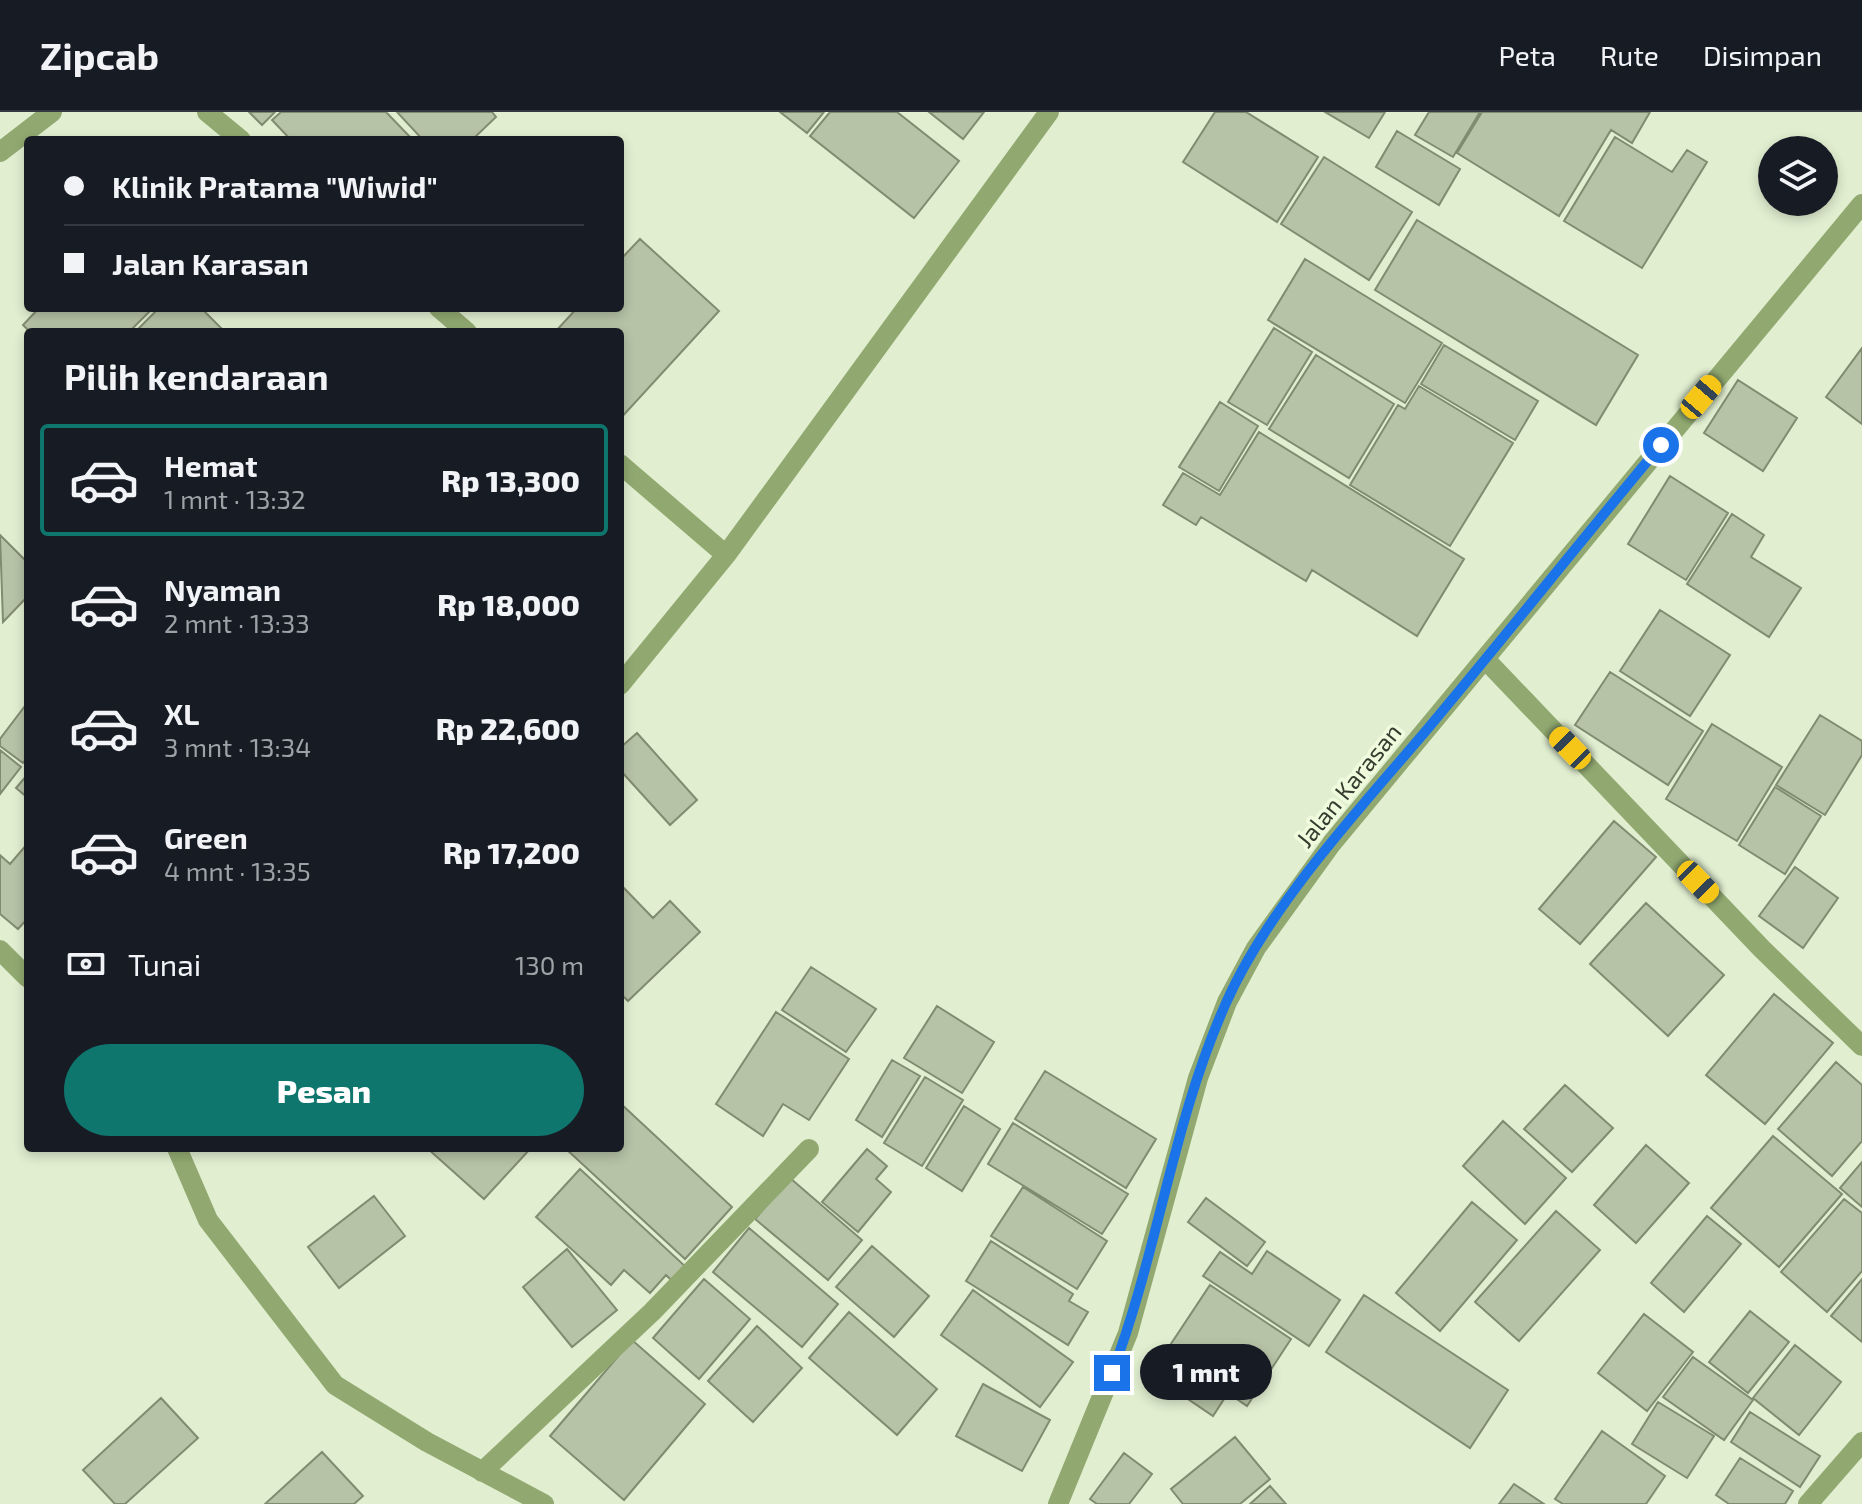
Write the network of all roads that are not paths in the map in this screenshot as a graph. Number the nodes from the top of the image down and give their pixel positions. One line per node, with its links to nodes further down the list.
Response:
1 (52, 112): 5 (street)
2 (207, 112): 4 (street)
3 (1049, 112): 10 (street)
4 (236, 136)
5 (0, 152)
6 (1862, 204): 11 (street, Jalan Karasan)
7 (444, 312): 8 (street)
8 (462, 328)
9 (624, 467): 10 (street)
10 (726, 555): 12 (street)
11 (1485, 659): 15 (street); 21 (street, Jalan Karasan)
12 (624, 680)
13 (0, 950): 14 (street)
14 (24, 974)
15 (1862, 1046)
16 (809, 1149): 19 (street)
17 (179, 1152): 19 (street)
18 (1862, 1442): 22 (street)
19 (482, 1472): 20 (street)
20 (544, 1504)
21 (1058, 1504)
22 (1808, 1504)

